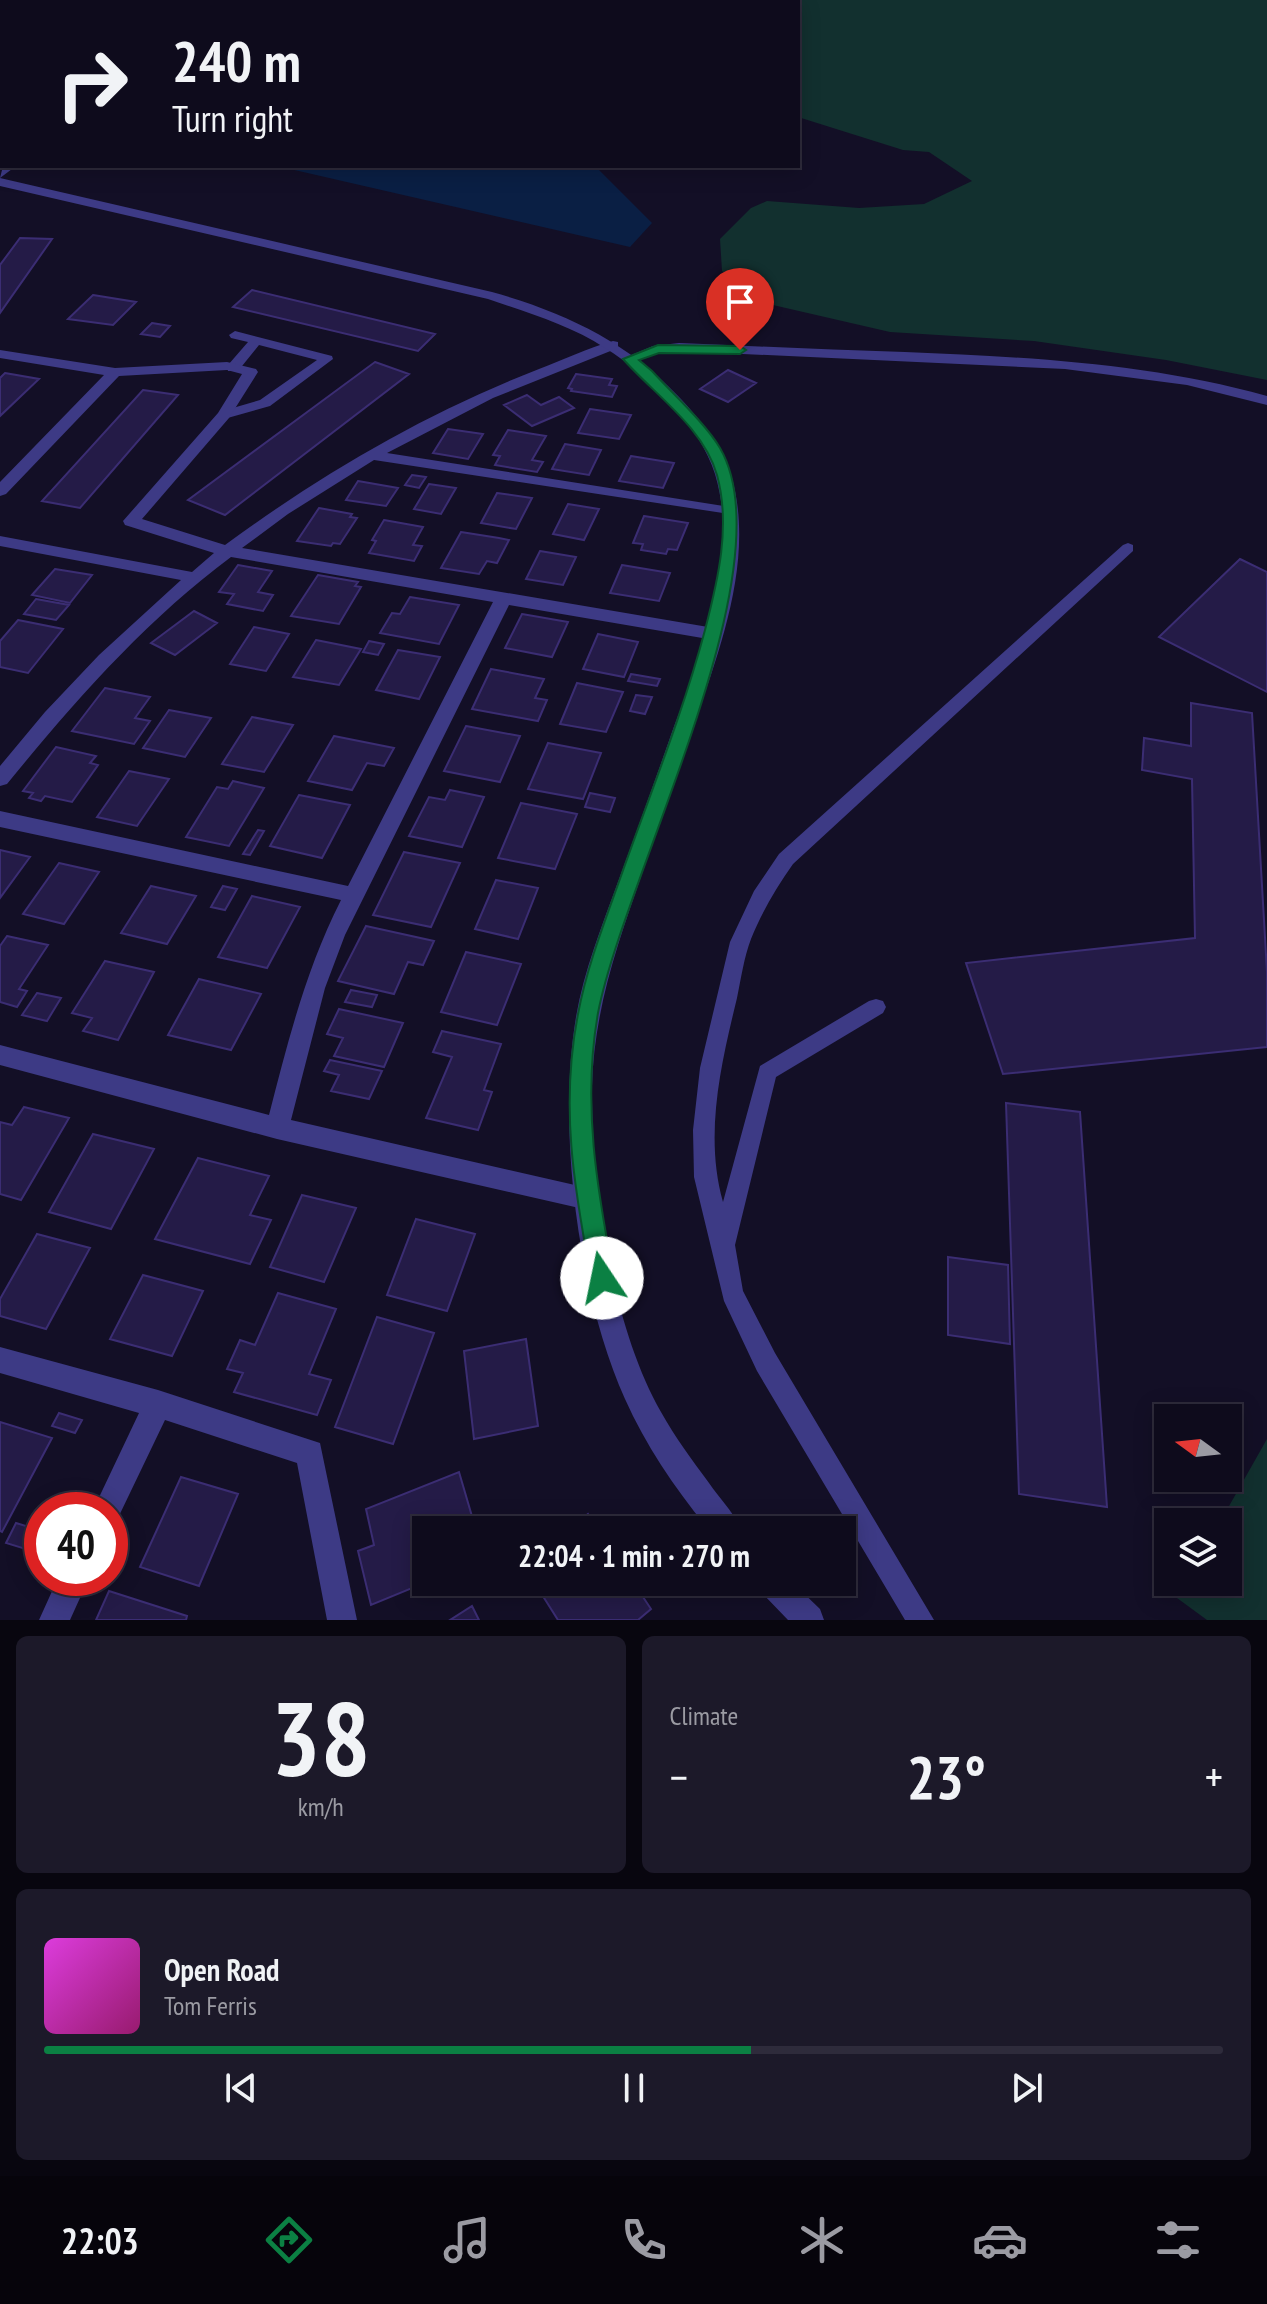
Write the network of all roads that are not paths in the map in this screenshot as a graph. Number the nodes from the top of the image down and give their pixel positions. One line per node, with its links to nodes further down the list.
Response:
1 (0, 182): 4 (street)
2 (235, 335): 3 (lane)
3 (257, 340): 7 (lane); 10 (lane)
4 (613, 345): 6 (street); 11 (street)
5 (0, 354): 8 (street)
6 (629, 359): 9 (street); 13 (street)
7 (233, 368): 8 (street); 10 (street)
8 (115, 372): 12 (street)
9 (1267, 401)
10 (224, 415): 16 (street)
11 (371, 455): 13 (street); 16 (street)
12 (0, 491)
13 (730, 512): 19 (street)
14 (0, 541): 17 (street)
15 (1128, 548): 27 (lane)
16 (227, 551): 17 (street); 18 (street)
17 (192, 577): 20 (street)
18 (504, 598): 19 (street); 22 (street)
19 (714, 634): 26 (street)
20 (0, 779)
21 (0, 819): 22 (street)
22 (354, 895): 25 (street)
23 (876, 1007): 27 (lane)
24 (0, 1055): 25 (street)
25 (277, 1128): 26 (street)
26 (588, 1199): 31 (street)
27 (724, 1246): 37 (lane)
28 (0, 1360): 29 (street)
29 (158, 1404): 30 (street); 35 (street)
30 (116, 1492)
31 (717, 1516)
32 (65, 1596): 34 (street)
33 (785, 1596): 36 (street)
34 (54, 1620)
35 (342, 1620)
36 (809, 1620)
37 (920, 1620)

